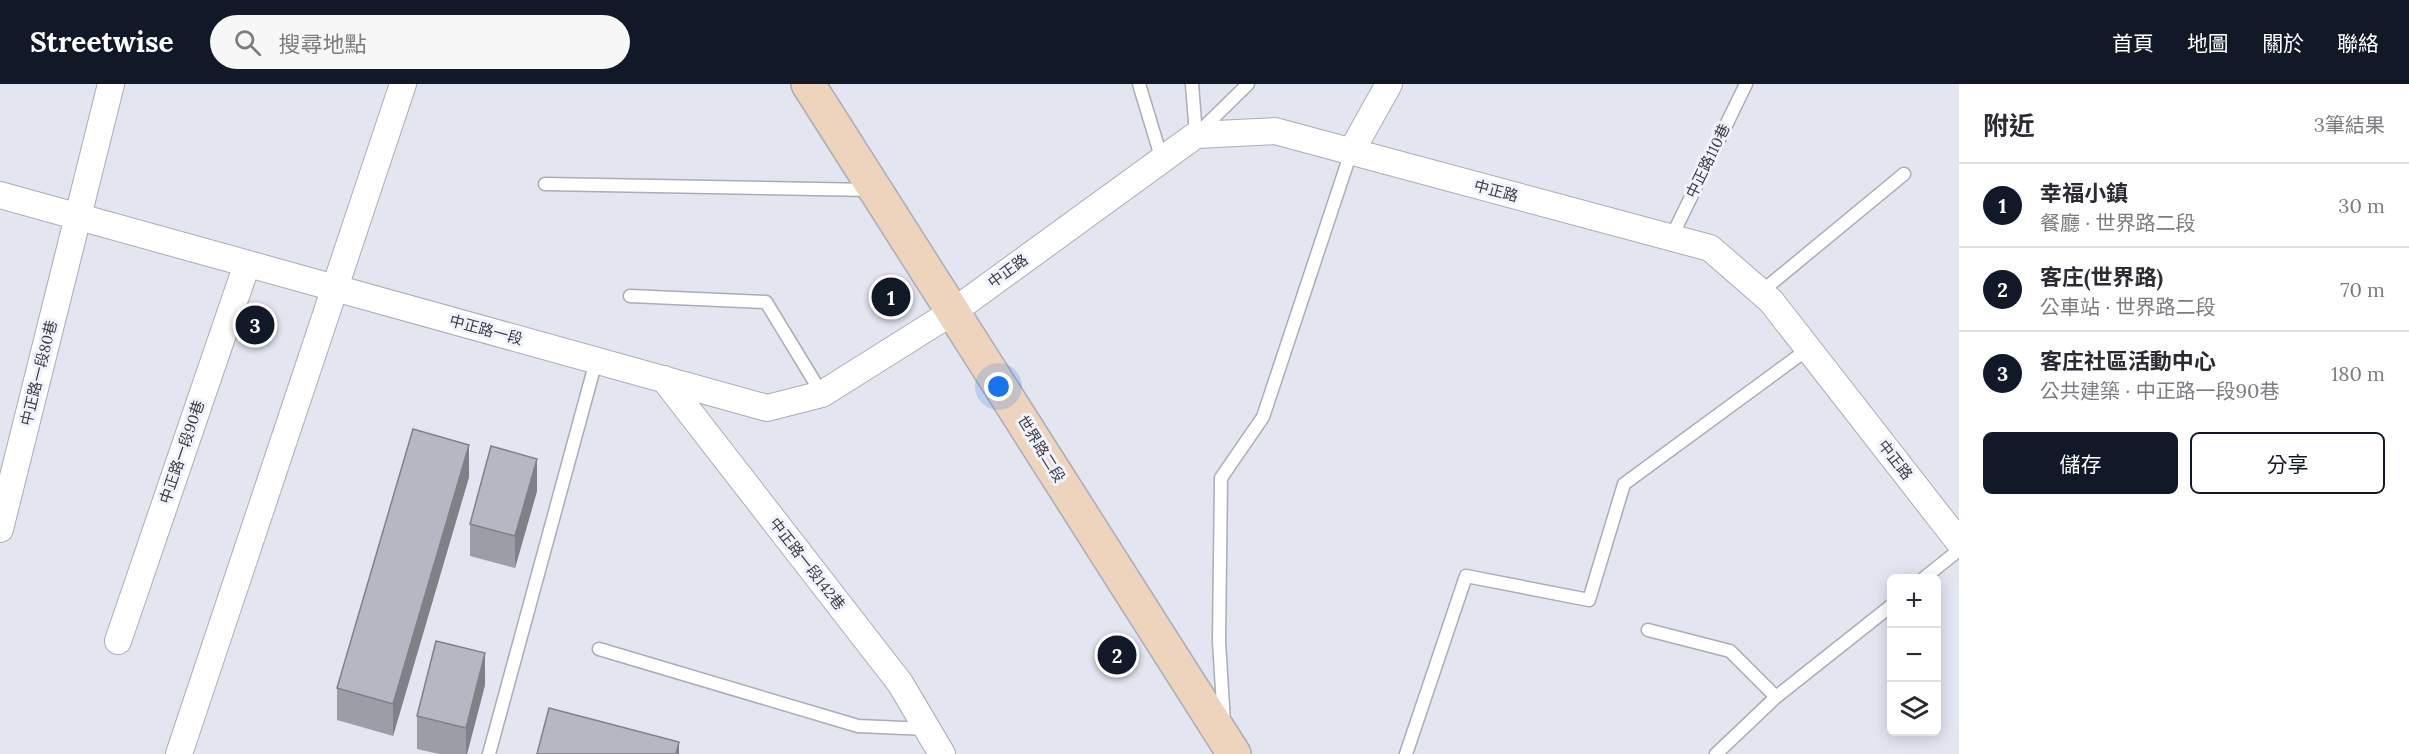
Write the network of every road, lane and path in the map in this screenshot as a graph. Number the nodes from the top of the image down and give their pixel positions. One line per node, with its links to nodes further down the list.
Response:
1 (111, 84): 16 (street, 中正路一段80巷)
2 (403, 84): 19 (street)
3 (808, 84): 14 (main road, 世界路二段)
4 (1138, 84): 11 (lane)
5 (1192, 84): 9 (lane)
6 (1248, 84): 9 (lane)
7 (1389, 84): 10 (street)
8 (1746, 84): 17 (lane, 中正路110巷)
9 (1196, 135): 10 (street, 中正路); 11 (street, 中正路)
10 (1351, 152): 17 (street, 中正路); 37 (lane)
11 (1162, 160): 22 (street, 中正路)
12 (1904, 174): 20 (lane)
13 (545, 184): 14 (lane)
14 (876, 190): 22 (main road, 世界路二段)
15 (0, 195): 16 (street, 中正路一段)
16 (78, 216): 18 (street, 中正路一段); 27 (street, 中正路一段80巷)
17 (1671, 238): 20 (street, 中正路)
18 (247, 264): 19 (street, 中正路一段); 33 (street, 中正路一段90巷)
19 (335, 288): 24 (street, 中正路一段); 38 (street)
20 (1761, 292): 23 (street, 中正路)
21 (630, 296): 26 (lane)
22 (954, 311): 26 (street, 中正路一段); 37 (main road, 世界路二段)
23 (1809, 349): 28 (street, 中正路); 41 (lane)
24 (597, 361): 25 (street, 中正路一段); 39 (lane)
25 (664, 379): 26 (street, 中正路一段); 36 (street, 中正路一段142巷)
26 (822, 394)
27 (0, 529)
28 (1959, 542)
29 (1959, 550): 30 (lane)
30 (1930, 574)
31 (1887, 609): 35 (lane)
32 (1648, 630): 35 (lane)
33 (118, 641)
34 (599, 649): 36 (lane)
35 (1776, 697): 42 (lane)
36 (927, 729): 40 (street, 中正路一段142巷)
37 (1230, 750)
38 (179, 754)
39 (489, 754)
40 (942, 754)
41 (1407, 754)
42 (1716, 754)

